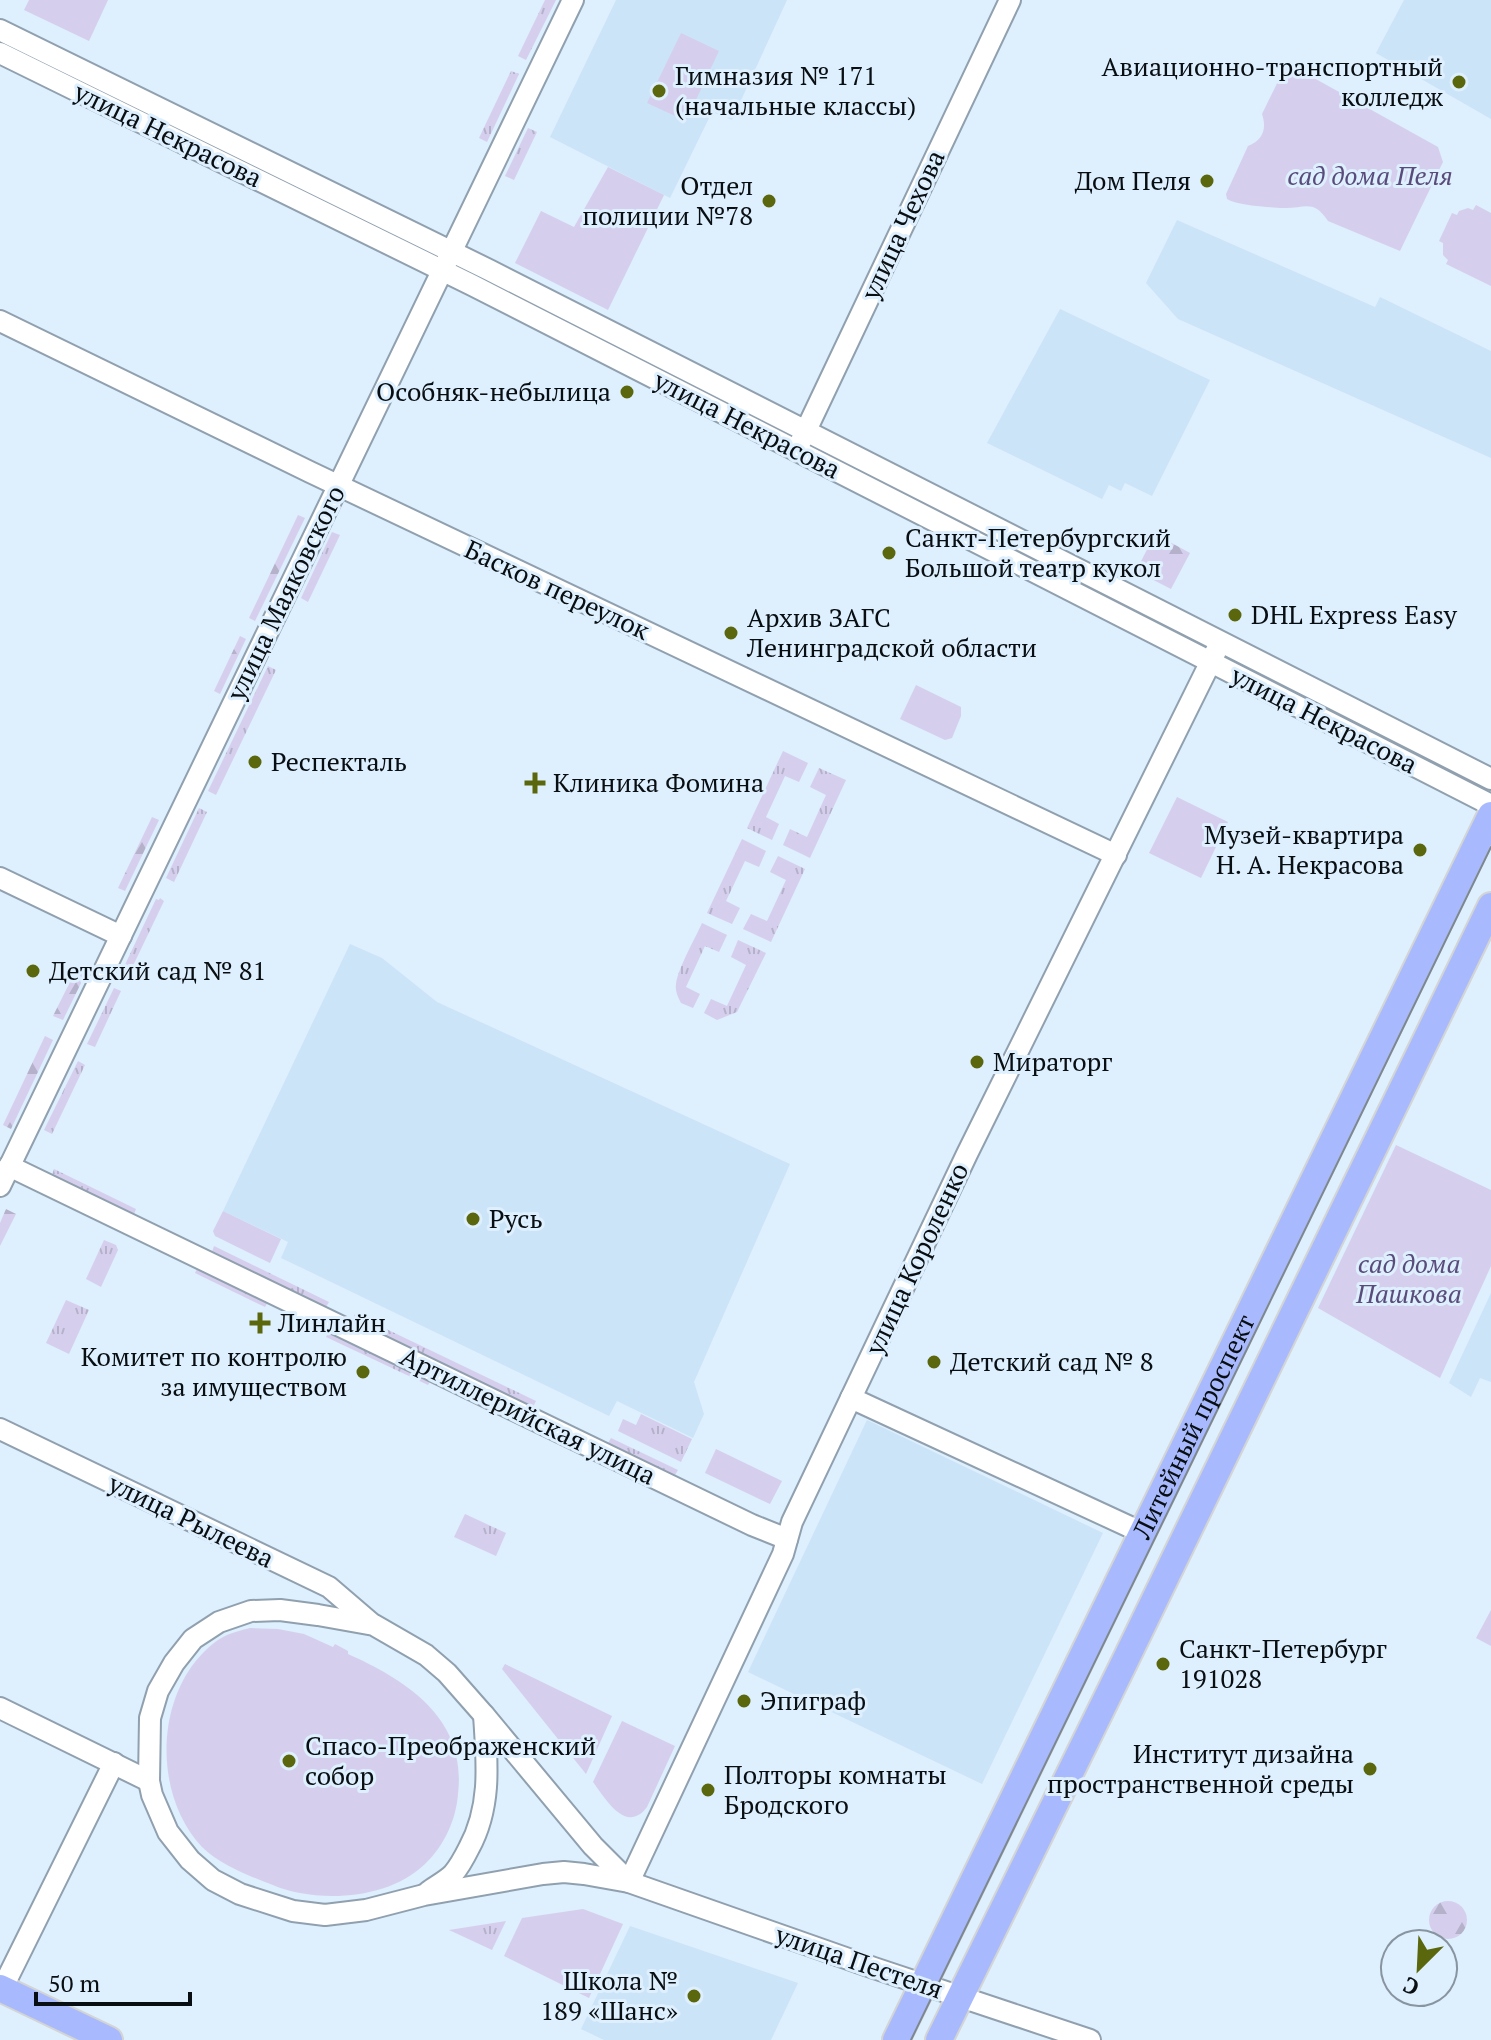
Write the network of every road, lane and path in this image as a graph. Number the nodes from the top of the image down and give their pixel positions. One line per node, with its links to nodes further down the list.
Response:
1 (573, 0): 5 (street, улица Маяковского)
2 (1010, 0): 8 (street, улица Чехова)
3 (0, 30): 5 (street, улица Некрасова)
4 (0, 53): 6 (street, улица Некрасова)
5 (452, 252): 6 (street, улица Маяковского); 8 (street, улица Некрасова)
6 (443, 271): 9 (street, улица Некрасова); 10 (street, улица Маяковского)
7 (0, 321): 10 (street, Басков переулок)
8 (805, 431): 9 (street, улица Чехова); 11 (street, улица Некрасова)
9 (796, 450): 12 (street, улица Некрасова)
10 (338, 486): 16 (street, Басков переулок); 19 (street, улица Маяковского)
11 (1220, 642): 12 (street, улица Короленко); 13 (street, улица Некрасова)
12 (1210, 662): 14 (street, улица Некрасова); 16 (street, улица Короленко)
13 (1491, 779)
14 (1491, 805)
15 (1491, 815): 24 (main road, Литейный проспект)
16 (1116, 855): 22 (street, улица Короленко)
17 (0, 878): 19 (street)
18 (1491, 906): 35 (main road, Литейный проспект)
19 (121, 936): 20 (street, улица Маяковского)
20 (9, 1166): 21 (street, улица Маяковского); 25 (street, Артиллерийская улица)
21 (0, 1186)
22 (851, 1398): 24 (street); 25 (street, улица Короленко)
23 (0, 1429): 26 (street, улица Рылеева)
24 (1143, 1533): 33 (main road, Литейный проспект)
25 (787, 1539): 31 (street, улица Короленко)
26 (374, 1625): 28 (street); 30 (street)
27 (0, 1708): 29 (street)
28 (484, 1715): 31 (street); 32 (street)
29 (114, 1763): 30 (street); 34 (street)
30 (149, 1781): 32 (street, улица Пестеля)
31 (629, 1882): 32 (street, улица Пестеля); 33 (street, улица Пестеля)
32 (424, 1895)
33 (923, 1984): 35 (street, улица Пестеля); 38 (main road, Литейный проспект)
34 (1, 1995): 36 (main road); 37 (main road)
35 (959, 1996): 39 (main road, Литейный проспект); 40 (street, улица Пестеля)
36 (68, 2040)
37 (109, 2040)
38 (896, 2040)
39 (939, 2040)
40 (1090, 2040)

